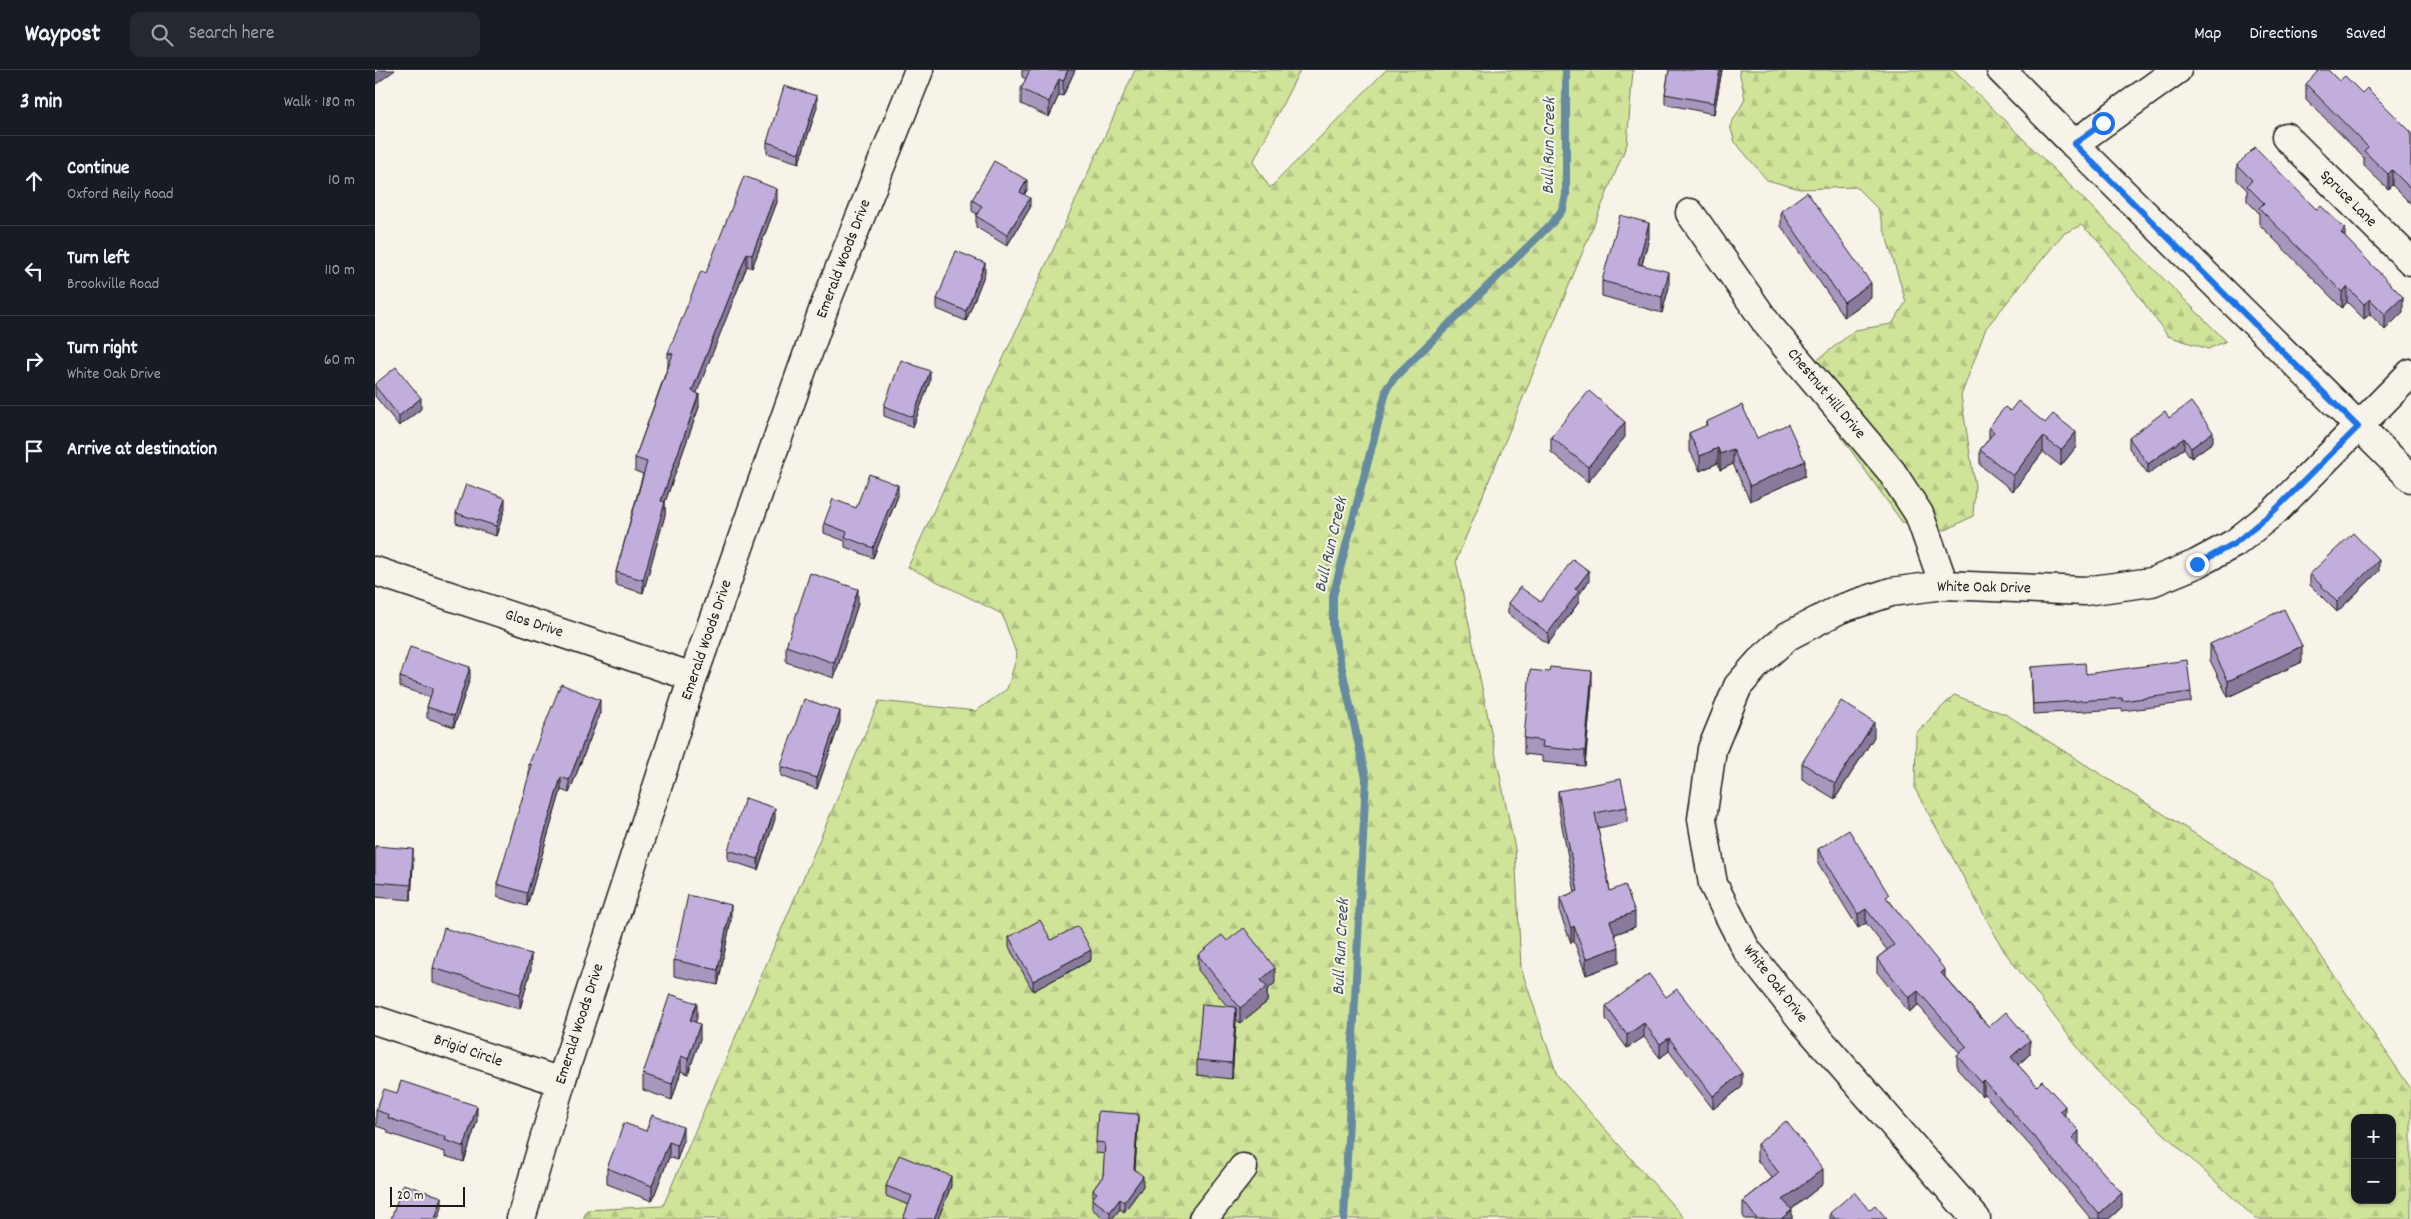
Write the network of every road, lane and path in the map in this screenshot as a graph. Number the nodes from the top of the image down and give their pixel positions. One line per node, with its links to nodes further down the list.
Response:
1 (919, 70): 13 (street, Emerald Woods Drive)
2 (2001, 70): 5 (street)
3 (2177, 70): 5 (street)
4 (2286, 137): 7 (street, Spruce Lane)
5 (2074, 144): 9 (street)
6 (1690, 213): 12 (street, Chestnut Hill Drive)
7 (2411, 261)
8 (2411, 373): 9 (street, White Oak Drive)
9 (2358, 427): 10 (street); 12 (street, White Oak Drive)
10 (2411, 478)
11 (375, 571): 13 (street, Glos Drive)
12 (1944, 585): 19 (street, White Oak Drive)
13 (693, 677): 15 (street, Emerald Woods Drive)
14 (375, 1020): 15 (street, Brigid Circle)
15 (561, 1082): 17 (street, Emerald Woods Drive)
16 (1243, 1168): 18 (street)
17 (525, 1218)
18 (1203, 1219)
19 (1976, 1219)

